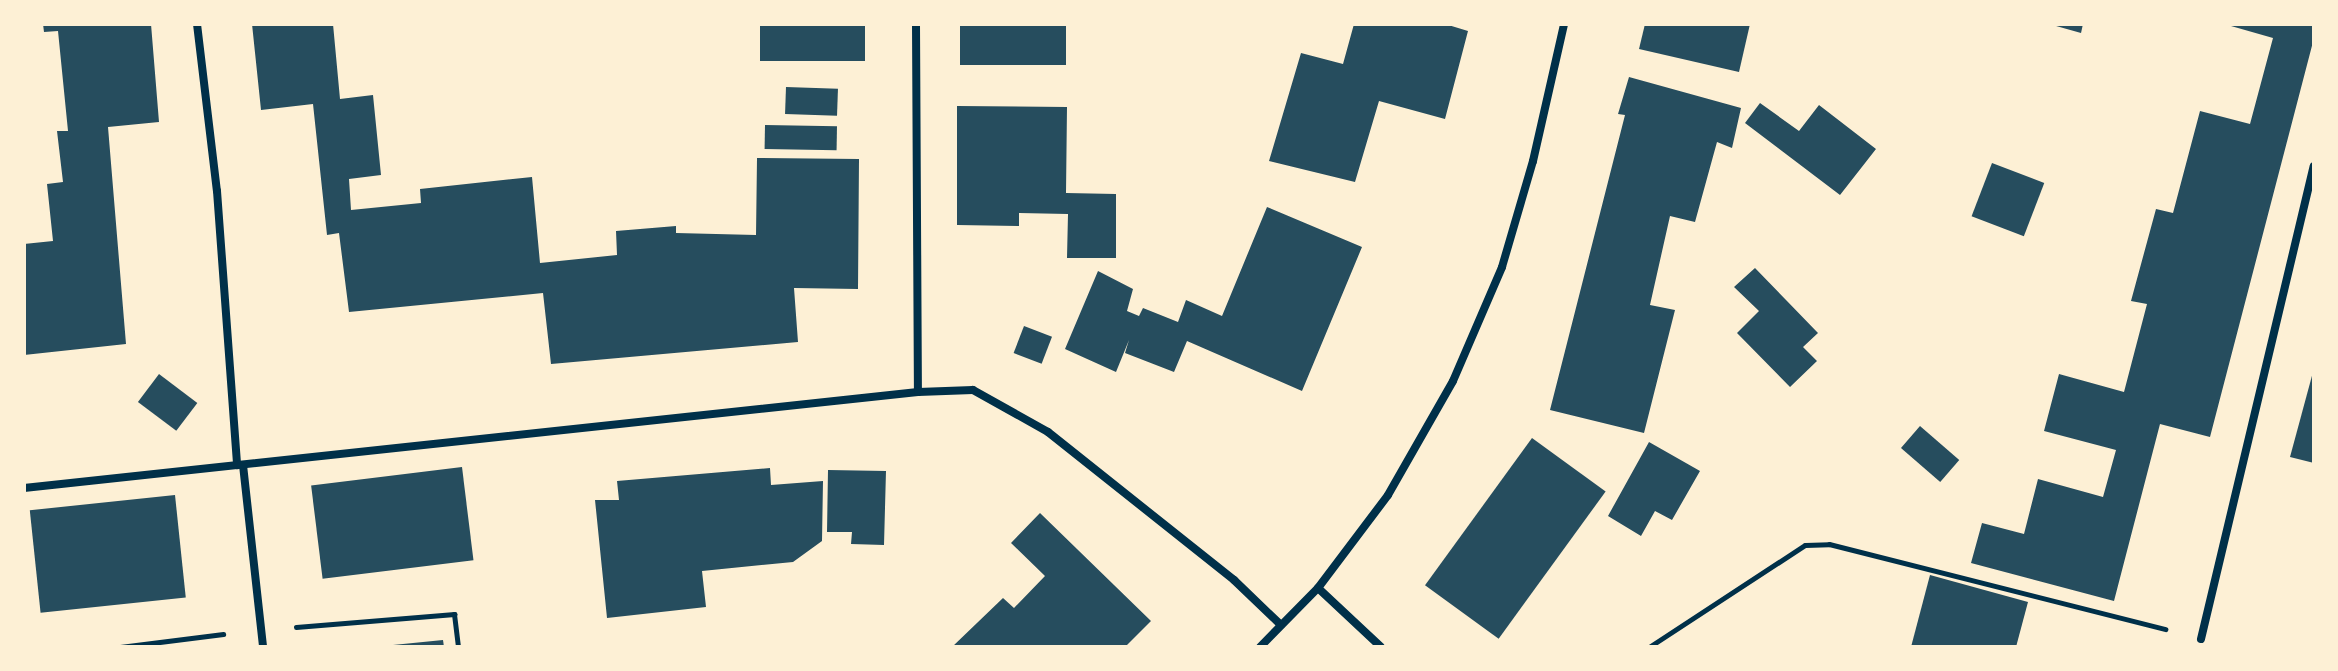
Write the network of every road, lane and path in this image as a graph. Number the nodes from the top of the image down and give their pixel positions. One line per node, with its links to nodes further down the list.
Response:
1 (197, 24): 6 (street)
2 (916, 24): 5 (street)
3 (1564, 24): 8 (street)
4 (2314, 166): 10 (street)
5 (918, 392): 6 (street); 9 (street)
6 (240, 465): 7 (street); 11 (street)
7 (24, 488)
8 (1318, 588): 9 (street); 13 (street)
9 (1281, 625): 12 (street)
10 (2201, 639): 14 (path)
11 (263, 647)
12 (1260, 647)
13 (1381, 647)
14 (1649, 647)

